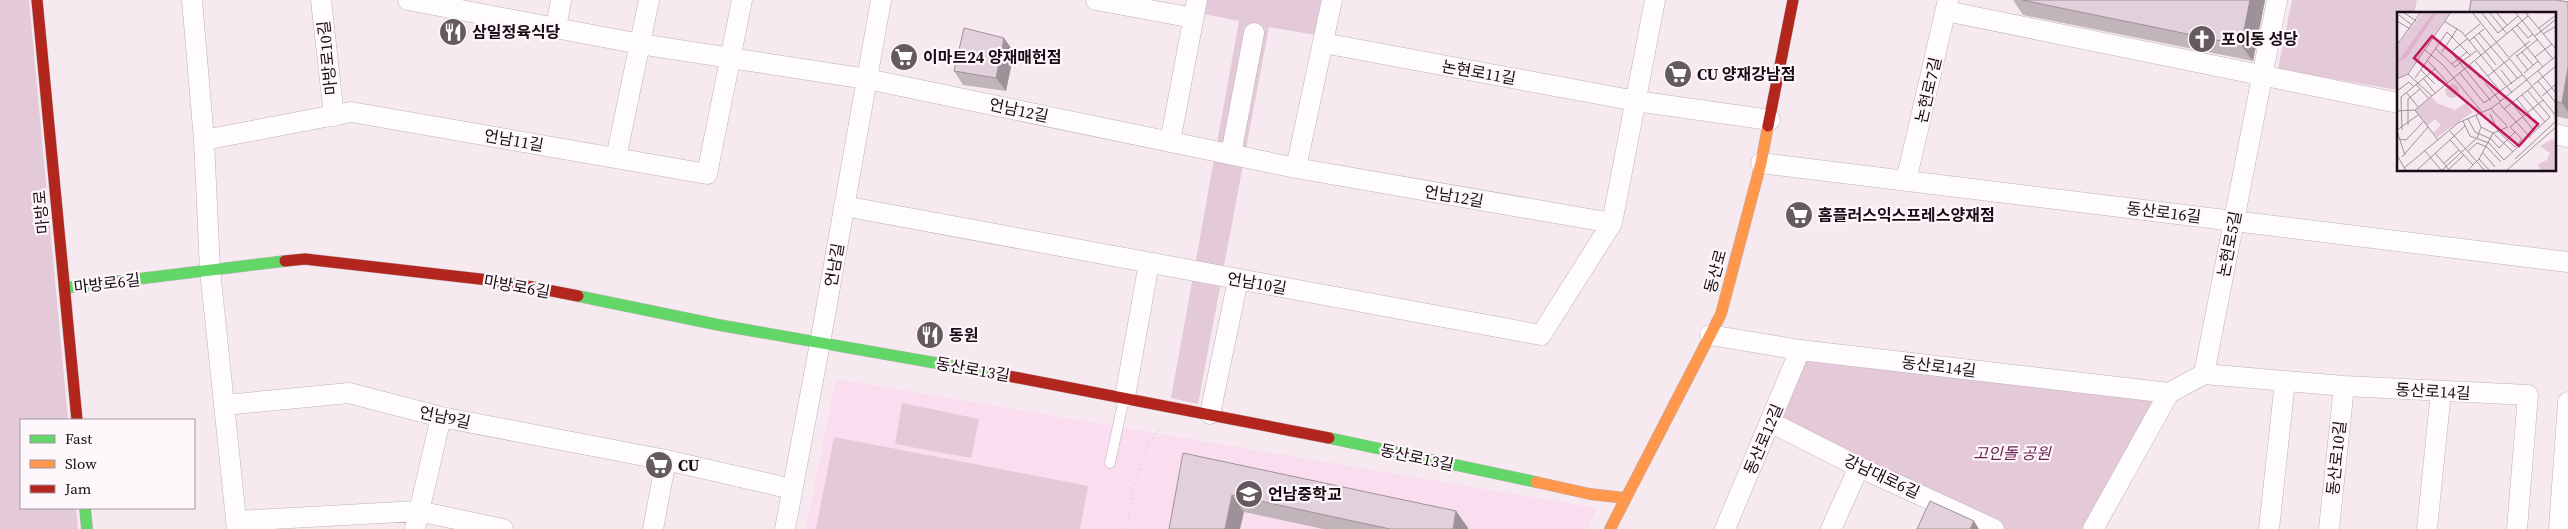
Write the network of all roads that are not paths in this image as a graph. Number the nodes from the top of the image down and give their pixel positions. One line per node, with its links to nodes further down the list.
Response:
1 (37, 0): 42 (street, 마방로)
2 (192, 0): 28 (street)
3 (321, 0): 26 (street, 마방로10길)
4 (408, 0): 14 (street)
5 (561, 0): 17 (street)
6 (649, 0): 20 (street)
7 (742, 0): 21 (street)
8 (881, 0): 23 (street, 언남길)
9 (1096, 0): 16 (street)
10 (1332, 0): 19 (street)
11 (1655, 0): 24 (street)
12 (1793, 0): 27 (street, 동산로)
13 (2277, 0): 22 (street, 논현로5길)
14 (458, 4): 17 (street)
15 (1947, 5): 22 (street); 34 (street, 논현로7길)
16 (1195, 9): 29 (street)
17 (556, 28): 20 (street)
18 (1254, 33): 30 (street)
19 (1323, 43): 24 (street, 논현로11길); 33 (street)
20 (640, 44): 21 (street); 31 (street)
21 (730, 58): 23 (street); 31 (street, 언남11길)
22 (2262, 75): 25 (street); 36 (street, 논현로5길)
23 (867, 79): 29 (street, 언남12길); 35 (street, 언남길)
24 (1636, 101): 27 (street, 논현로11길); 37 (street)
25 (2397, 103)
26 (334, 116): 28 (street, 언남11길); 31 (street, 언남11길)
27 (1770, 120): 32 (street, 동산로)
28 (204, 140): 40 (street)
29 (1170, 142): 30 (street, 언남12길)
30 (1231, 154): 33 (street, 언남12길)
31 (616, 158)
32 (1761, 163): 34 (street, 동산로16길); 43 (street, 동산로)
33 (1296, 168): 37 (street, 언남12길)
34 (1906, 181): 36 (street, 동산로16길)
35 (844, 206): 39 (street, 언남10길); 44 (street, 언남길)
36 (2234, 220): 38 (street, 동산로16길); 46 (street, 논현로5길)
37 (1612, 224): 41 (street, 언남10길)
38 (2568, 262)
39 (1149, 263): 41 (street, 언남10길); 51 (street)
40 (210, 270): 42 (street, 마방로6길); 44 (street, 마방로6길); 53 (street)
41 (1238, 280): 54 (street)
42 (64, 288): 56 (street, 마방로)
43 (1710, 335): 45 (street, 동산로14길); 62 (street, 동산로)
44 (820, 343): 51 (street, 동산로13길); 61 (street, 언남길)
45 (1800, 350): 50 (street, 동산로14길); 57 (street, 동산로12길)
46 (2204, 374): 47 (street, 동산로14길); 50 (street)
47 (2285, 381): 48 (street, 동산로14길); 75 (street)
48 (2344, 386): 49 (street, 동산로14길); 76 (street, 동산로10길)
49 (2441, 391): 77 (street); 78 (street, 동산로14길)
50 (2169, 393): 74 (street)
51 (1125, 397): 54 (street, 동산로13길); 59 (lane)
52 (2568, 402): 79 (street)
53 (224, 406): 55 (street, 언남9길); 65 (street)
54 (1210, 414): 62 (street, 동산로13길)
55 (441, 417): 58 (street, 언남9길); 64 (street)
56 (77, 419)
57 (1770, 422): 60 (street, 강남대로6길); 71 (street, 동산로12길)
58 (666, 460): 61 (street, 언남9길); 68 (street)
59 (1110, 462)
60 (1859, 467): 72 (street); 73 (street, 강남대로6길)
61 (792, 489): 69 (street, 언남길)
62 (1625, 498): 70 (street, 동산로)
63 (85, 509): 66 (street)
64 (416, 520): 65 (street); 67 (street)
65 (236, 525)
66 (87, 529)
67 (503, 529)
68 (653, 529)
69 (785, 529)
70 (1610, 529)
71 (1725, 529)
72 (1832, 529)
73 (1994, 529)
74 (2093, 529)
75 (2269, 529)
76 (2329, 529)
77 (2427, 529)
78 (2517, 529)
79 (2559, 529)

